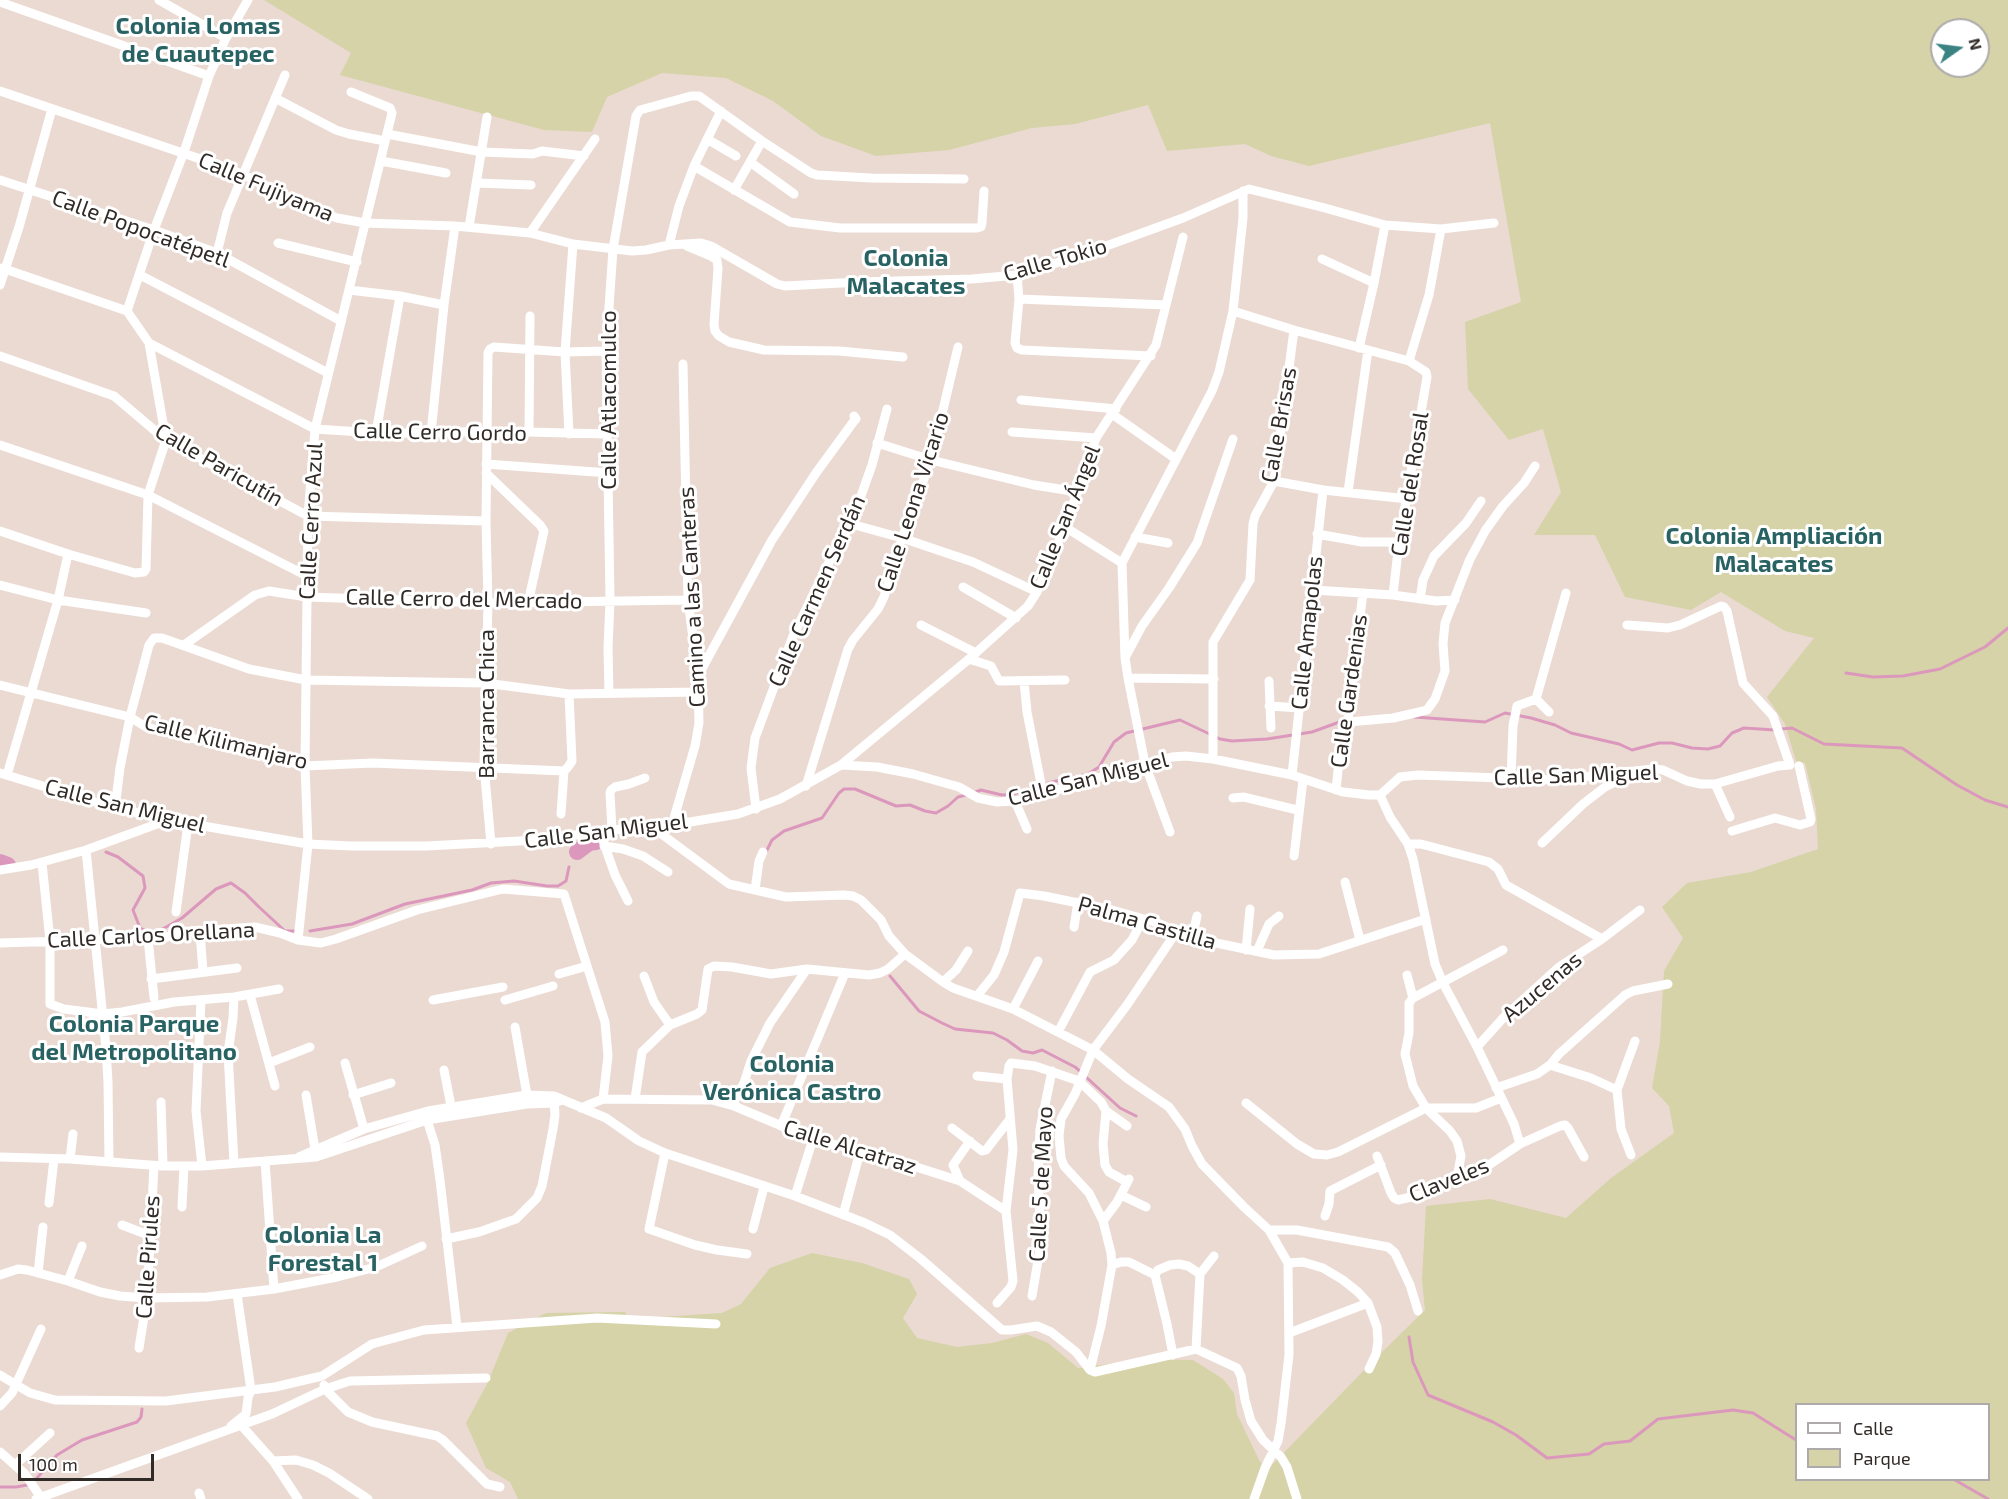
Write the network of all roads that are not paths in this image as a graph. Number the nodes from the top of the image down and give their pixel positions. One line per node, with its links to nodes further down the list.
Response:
1 (159, 0): 4 (street)
2 (248, 0): 4 (street)
3 (0, 2): 6 (street)
4 (226, 38): 6 (street)
5 (285, 75): 9 (street)
6 (209, 76): 17 (street)
7 (0, 92): 10 (street, Calle Fujiyama)
8 (351, 92): 13 (street, Calle Cerro Azul)
9 (275, 98): 13 (street); 25 (street)
10 (52, 109): 17 (street, Calle Fujiyama); 30 (street)
11 (721, 111): 15 (street); 16 (street); 48 (street, Calle Atlacomulco)
12 (487, 117): 18 (street)
13 (386, 137): 18 (street); 21 (street, Calle Cerro Azul)
14 (595, 139): 19 (street)
15 (707, 139): 20 (street); 23 (street)
16 (762, 141): 22 (street); 26 (street)
17 (184, 152): 25 (street, Calle Fujiyama); 41 (street)
18 (482, 152): 19 (street); 28 (street)
19 (584, 156): 42 (street)
20 (736, 156)
21 (381, 162): 24 (street); 35 (street, Calle Cerro Azul)
22 (750, 162): 31 (street); 34 (street)
23 (694, 166): 31 (street); 46 (street)
24 (446, 172)
25 (242, 174): 35 (street, Calle Fujiyama); 49 (street, Calle Fujiyama)
26 (964, 179)
27 (0, 180): 30 (street, Calle Popocatépetl)
28 (477, 183): 29 (street); 39 (street)
29 (531, 185)
30 (29, 188): 41 (street, Calle Popocatépetl); 52 (street)
31 (734, 190): 32 (street)
32 (984, 191)
33 (1243, 191): 37 (street); 54 (street, Calle Tokio); 63 (street)
34 (794, 194)
35 (365, 223): 38 (street, Calle Fujiyama); 51 (street, Calle Cerro Azul)
36 (1494, 223): 40 (street)
37 (1385, 225): 40 (street); 55 (street)
38 (455, 226): 39 (street, Calle Fujiyama); 60 (street)
39 (469, 227): 42 (street, Calle Fujiyama)
40 (1441, 229): 76 (street)
41 (154, 230): 49 (street, Calle Popocatépetl); 53 (street)
42 (530, 233): 45 (street, Calle Fujiyama)
43 (1183, 237): 61 (street, Calle San Ángel)
44 (278, 243): 51 (street)
45 (573, 244): 48 (street, Calle Fujiyama); 72 (street)
46 (669, 244): 47 (street, Calle Tokio); 48 (street, Calle Tokio)
47 (684, 245): 54 (street, Calle Tokio); 75 (street)
48 (613, 249): 71 (street, Calle Atlacomulco)
49 (217, 253): 65 (street, Calle Popocatépetl)
50 (1322, 260): 55 (street)
51 (357, 262): 57 (street, Calle Cerro Azul)
52 (3, 268): 56 (street); 62 (street)
53 (140, 275): 62 (street); 78 (street)
54 (1017, 275): 59 (street)
55 (1374, 284): 69 (street)
56 (0, 285)
57 (349, 290): 58 (street); 65 (street, Calle Cerro Azul)
58 (400, 296): 60 (street); 87 (street)
59 (1019, 299): 61 (street); 74 (street)
60 (444, 305): 88 (street)
61 (1167, 305): 74 (street, Calle San Ángel)
62 (128, 311): 67 (street)
63 (1233, 311): 66 (street); 96 (street)
64 (530, 316): 70 (street)
65 (341, 321): 78 (street, Calle Cerro Azul)
66 (1294, 330): 69 (street); 101 (street, Calle Brisas)
67 (149, 343): 83 (street, Calle Cerro Gordo); 93 (street)
68 (958, 347): 97 (street, Calle Leona Vicario)
69 (1363, 349): 76 (street); 104 (street)
70 (529, 351): 72 (street); 84 (street, Barranca Chica); 85 (street)
71 (606, 351): 72 (street); 90 (street, Calle Atlacomulco)
72 (566, 352): 89 (street)
73 (0, 356): 93 (street, Calle Paricutín)
74 (1150, 356): 81 (street, Calle San Ángel)
75 (903, 357)
76 (1409, 361): 106 (street, Calle del Rosal)
77 (683, 364): 132 (street, Camino a las Canteras)
78 (328, 373): 83 (street, Calle Cerro Azul)
79 (1021, 400): 81 (street)
80 (887, 410): 94 (street, Calle Carmen Serdán)
81 (1114, 411): 91 (street, Calle San Ángel); 96 (street)
82 (854, 416): 143 (street)
83 (315, 429): 87 (street, Calle Cerro Gordo); 108 (street, Calle Cerro Azul)
84 (488, 431): 85 (street, Calle Cerro Gordo); 88 (street, Calle Cerro Gordo); 99 (street, Barranca Chica)
85 (529, 432): 89 (street, Calle Cerro Gordo)
86 (1012, 432): 91 (street)
87 (376, 433): 88 (street, Calle Cerro Gordo)
88 (431, 433)
89 (569, 434): 90 (street, Calle Cerro Gordo)
90 (608, 434): 100 (street, Calle Atlacomulco)
91 (1096, 438): 103 (street, Calle San Ángel)
92 (1233, 439): 142 (street)
93 (166, 440): 105 (street); 108 (street, Calle Paricutín)
94 (877, 443): 97 (street); 110 (street, Calle Carmen Serdán)
95 (0, 445): 105 (street)
96 (1176, 459): 114 (street)
97 (931, 460): 103 (street); 115 (street, Calle Leona Vicario)
98 (1535, 466): 133 (street)
99 (486, 469): 100 (street); 109 (street, Barranca Chica); 135 (street)
100 (609, 473): 131 (street, Calle Atlacomulco)
101 (1274, 481): 102 (street); 145 (street, Calle Brisas)
102 (1323, 490): 104 (street); 113 (street, Calle Amapolas)
103 (1078, 492): 111 (street, Calle San Ángel)
104 (1348, 492): 106 (street)
105 (148, 495): 118 (street); 120 (street)
106 (1408, 499): 116 (street, Calle del Rosal)
107 (1481, 501): 129 (street)
108 (308, 516): 109 (street); 120 (street, Calle Cerro Azul)
109 (486, 521): 134 (street, Barranca Chica)
110 (851, 524): 115 (street); 184 (street, Calle Carmen Serdán)
111 (1065, 527): 119 (street); 124 (street, Calle San Ángel)
112 (0, 531): 118 (street)
113 (1317, 534): 116 (street); 123 (street, Calle Amapolas)
114 (1135, 537): 117 (street); 119 (street)
115 (902, 538): 124 (street); 177 (street, Calle Leona Vicario)
116 (1400, 542): 127 (street, Calle del Rosal)
117 (1168, 543)
118 (68, 554): 130 (street)
119 (1122, 563): 142 (street)
120 (307, 576): 128 (street, Calle Cerro Azul)
121 (0, 585): 130 (street)
122 (963, 587): 137 (street)
123 (1313, 590): 125 (street); 158 (street, Calle Amapolas)
124 (1037, 592): 137 (street, Calle San Ángel)
125 (1363, 593): 127 (street); 161 (street, Calle Gardenias)
126 (1566, 593): 156 (street)
127 (1393, 595): 129 (street)
128 (307, 597): 134 (street, Calle Cerro del Mercado); 140 (street, Calle Cerro del Mercado); 146 (street, Calle Cerro Azul)
129 (1420, 599): 133 (street)
130 (58, 600): 136 (street); 153 (street)
131 (610, 600): 132 (street, Calle Cerro del Mercado); 135 (street, Calle Cerro del Mercado); 154 (street, Calle Atlacomulco)
132 (688, 600): 143 (street, Camino a las Canteras)
133 (1455, 600): 161 (street)
134 (488, 603): 135 (street, Calle Cerro del Mercado); 150 (street, Barranca Chica)
135 (528, 603)
136 (146, 613)
137 (1017, 618): 141 (street, Calle San Ángel)
138 (921, 625): 141 (street)
139 (1626, 625): 168 (street)
140 (184, 645): 146 (street); 160 (street)
141 (972, 656): 148 (street); 165 (street, Calle San Ángel)
142 (1125, 658): 144 (street)
143 (698, 676): 152 (street, Camino a las Canteras)
144 (1128, 678): 145 (street); 164 (street)
145 (1214, 679): 163 (street, Calle Brisas)
146 (306, 680): 150 (street); 166 (street, Calle Cerro Azul)
147 (1065, 680): 148 (street)
148 (1024, 681): 179 (street)
149 (1269, 681): 157 (street)
150 (485, 683): 155 (street); 167 (street, Barranca Chica)
151 (0, 685): 153 (street, Calle Kilimanjaro)
152 (699, 692): 154 (street); 190 (street, Camino a las Canteras)
153 (31, 693): 160 (street, Calle Kilimanjaro); 171 (street)
154 (609, 693): 155 (street)
155 (569, 694): 170 (street)
156 (1536, 699): 159 (street); 174 (street)
157 (1269, 706): 158 (street); 162 (street)
158 (1300, 708): 172 (street, Calle Amapolas)
159 (1549, 712)
160 (130, 717): 166 (street, Calle Kilimanjaro); 183 (street)
161 (1349, 719): 178 (street, Calle Gardenias)
162 (1271, 728)
163 (1213, 759): 164 (street, Calle San Miguel); 172 (street, Calle San Miguel)
164 (1145, 764): 179 (street, Calle San Miguel); 196 (street)
165 (841, 765): 177 (street, Calle San Miguel); 182 (street, Calle San Miguel)
166 (305, 766): 167 (street, Calle Kilimanjaro); 198 (street, Calle Cerro Azul)
167 (484, 766): 170 (street, Calle Kilimanjaro); 199 (street, Barranca Chica)
168 (1795, 766): 176 (street, Calle San Miguel); 194 (street)
169 (1639, 770): 174 (street, Calle San Miguel); 176 (street, Calle San Miguel); 197 (street)
170 (564, 771): 186 (street)
171 (4, 774): 183 (street, Calle San Miguel)
172 (1292, 775): 175 (street, Calle San Miguel)
173 (645, 778): 193 (street)
174 (1511, 779): 180 (street, Calle San Miguel)
175 (1303, 780): 178 (street, Calle San Miguel); 185 (street)
176 (1715, 784): 187 (street)
177 (806, 786): 184 (street, Calle San Miguel)
178 (1336, 790): 180 (street, Calle San Miguel)
179 (1042, 793): 182 (street, Calle San Miguel)
180 (1380, 795): 200 (street)
181 (1233, 798): 185 (street)
182 (1015, 801): 192 (street)
183 (115, 808): 188 (street, Calle San Miguel)
184 (756, 809): 190 (street, Calle San Miguel)
185 (1298, 810): 204 (street)
186 (561, 814)
187 (1730, 817)
188 (168, 820): 189 (street, Calle San Miguel); 202 (street)
189 (188, 824): 198 (street, Calle San Miguel); 214 (street)
190 (672, 825): 191 (street, Calle San Miguel)
191 (652, 827): 193 (street, Calle San Miguel); 209 (street)
192 (1027, 829)
193 (612, 830): 195 (street, Calle San Miguel)
194 (1732, 831)
195 (600, 832): 199 (street, Calle San Miguel); 201 (street)
196 (1170, 832)
197 (1542, 843)
198 (308, 844): 199 (street, Calle San Miguel); 226 (street, Calle Cerro Azul)
199 (491, 844)
200 (1408, 844): 218 (street); 224 (street)
201 (604, 846): 207 (street); 210 (street)
202 (86, 850): 205 (street); 225 (street)
203 (763, 852): 209 (street)
204 (1294, 856)
205 (42, 862): 206 (street); 228 (street)
206 (0, 870)
207 (668, 872)
208 (1345, 882): 227 (street)
209 (755, 890): 234 (street)
210 (628, 901)
211 (1078, 902): 217 (street, Palma Castilla); 219 (street); 252 (street, Palma Castilla)
212 (1250, 909): 230 (street)
213 (1640, 910): 224 (street, Azucenas)
214 (176, 912)
215 (1197, 916): 223 (street)
216 (1279, 916): 233 (street)
217 (1143, 919): 221 (street, Palma Castilla); 263 (street)
218 (1425, 919): 227 (street, Palma Castilla); 246 (street)
219 (1074, 927)
220 (200, 932): 222 (street, Calle Carlos Orellana); 226 (street, Calle Carlos Orellana); 239 (street)
221 (1177, 932): 223 (street, Palma Castilla); 267 (street)
222 (148, 938): 225 (street, Calle Carlos Orellana); 244 (street)
223 (1192, 938): 230 (street, Palma Castilla)
224 (1602, 939): 266 (street, Azucenas)
225 (95, 940): 228 (street, Calle Carlos Orellana); 260 (street)
226 (298, 940): 236 (street, Calle Carlos Orellana)
227 (1360, 940): 233 (street, Palma Castilla)
228 (50, 941): 229 (street, Calle Carlos Orellana); 260 (street)
229 (0, 943)
230 (1246, 950): 233 (street, Palma Castilla)
231 (1503, 950): 246 (street)
232 (968, 951): 245 (street)
233 (1257, 951)
234 (905, 954): 240 (street); 245 (street)
235 (1038, 961): 259 (street)
236 (587, 966): 241 (street); 284 (street)
237 (237, 968): 239 (street)
238 (807, 969): 240 (street); 261 (street); 290 (street)
239 (203, 972): 244 (street)
240 (845, 973): 296 (street)
241 (559, 974)
242 (1407, 975): 255 (street)
243 (644, 976): 261 (street)
244 (151, 979): 254 (street)
245 (943, 982): 252 (street)
246 (1443, 983): 255 (street); 266 (street)
247 (1668, 984): 270 (street)
248 (553, 986): 258 (street)
249 (503, 987): 257 (street)
250 (279, 989): 251 (street)
251 (250, 995): 253 (street); 268 (street)
252 (977, 996): 259 (street)
253 (234, 997): 256 (street); 315 (street)
254 (154, 998)
255 (1413, 998): 292 (street)
256 (201, 1000): 260 (street); 318 (street)
257 (433, 1000)
258 (505, 1000)
259 (1013, 1009): 263 (street)
260 (103, 1014): 314 (street)
261 (670, 1025): 285 (street)
262 (515, 1027): 282 (street)
263 (1058, 1032): 267 (street)
264 (1635, 1041): 279 (street)
265 (310, 1047): 268 (street)
266 (1477, 1047): 278 (street)
267 (1093, 1050): 275 (street); 335 (street)
268 (269, 1063): 277 (street)
269 (345, 1063): 281 (street)
270 (1550, 1065): 278 (street); 279 (street)
271 (444, 1070): 289 (street)
272 (1052, 1071): 274 (street); 275 (street); 351 (street, Calle 5 de Mayo)
273 (977, 1076): 274 (street)
274 (1007, 1079): 294 (street)
275 (1080, 1080): 293 (street); 331 (street)
276 (391, 1083): 281 (street)
277 (275, 1086)
278 (1496, 1088): 283 (street)
279 (1617, 1090): 307 (street)
280 (306, 1095): 305 (street)
281 (353, 1095): 299 (street)
282 (527, 1095): 286 (street); 289 (street)
283 (1501, 1098): 292 (street); 303 (street)
284 (603, 1099): 285 (street, Calle Alcatraz); 291 (street, Calle Alcatraz)
285 (635, 1099): 290 (street, Calle Alcatraz)
286 (556, 1100): 291 (street); 295 (street); 337 (street)
287 (161, 1101): 316 (street, Calle Pirules)
288 (1246, 1103): 292 (street)
289 (451, 1106): 299 (street)
290 (734, 1106): 296 (street, Calle Alcatraz)
291 (581, 1108): 306 (street)
292 (1426, 1108): 320 (street)
293 (1106, 1112): 297 (street); 323 (street)
294 (1010, 1119): 302 (street); 328 (street)
295 (427, 1120): 305 (street); 337 (street)
296 (781, 1126): 301 (street, Calle Alcatraz)
297 (1127, 1126)
298 (952, 1128): 302 (street)
299 (364, 1129): 305 (street)
300 (73, 1134): 312 (street)
301 (813, 1139): 304 (street, Calle Alcatraz); 324 (street)
302 (970, 1141): 321 (street)
303 (1520, 1144): 310 (street, Claveles); 320 (street, Claveles)
304 (860, 1152): 321 (street, Calle Alcatraz); 329 (street)
305 (316, 1153): 313 (street)
306 (665, 1153): 322 (street); 340 (street)
307 (1631, 1155)
308 (1377, 1156): 319 (street)
309 (0, 1157): 311 (street)
310 (1584, 1157)
311 (54, 1159): 312 (street); 325 (street)
312 (70, 1159): 314 (street)
313 (265, 1161): 315 (street); 349 (street)
314 (109, 1162): 316 (street)
315 (234, 1163): 318 (street)
316 (158, 1166): 317 (street); 336 (street, Calle Pirules)
317 (184, 1166): 318 (street); 326 (street)
318 (202, 1166)
319 (1381, 1166): 320 (street, Claveles); 330 (street)
320 (1457, 1178)
321 (960, 1181): 328 (street, Calle Alcatraz)
322 (764, 1187): 324 (street); 334 (street)
323 (1121, 1195): 327 (street); 331 (street)
324 (795, 1196): 329 (street)
325 (49, 1203)
326 (182, 1207)
327 (1146, 1207)
328 (1006, 1212): 353 (street)
329 (843, 1215): 364 (street)
330 (1325, 1216)
331 (1103, 1221): 343 (street)
332 (122, 1225): 336 (street)
333 (44, 1227): 344 (street)
334 (753, 1229)
335 (1269, 1230): 342 (street); 355 (street)
336 (151, 1236): 352 (street, Calle Pirules)
337 (446, 1239): 357 (street)
338 (82, 1246): 348 (street)
339 (422, 1246): 349 (street)
340 (747, 1254)
341 (1214, 1257): 345 (street)
342 (1288, 1263): 354 (street); 359 (street)
343 (1112, 1265): 347 (street); 364 (street)
344 (38, 1273): 346 (street); 348 (street)
345 (1200, 1274): 347 (street); 361 (street)
346 (0, 1275)
347 (1155, 1275): 362 (street)
348 (68, 1281): 352 (street)
349 (274, 1289): 350 (street)
350 (237, 1294): 352 (street); 370 (street)
351 (1032, 1296)
352 (147, 1298): 360 (street, Calle Pirules)
353 (997, 1303)
354 (1368, 1303): 359 (street); 363 (street)
355 (1418, 1311)
356 (716, 1324): 357 (street)
357 (457, 1327): 366 (street)
358 (41, 1329): 368 (street)
359 (1290, 1333): 375 (street)
360 (139, 1348)
361 (1196, 1349): 362 (street); 375 (street)
362 (1173, 1354): 364 (street)
363 (1369, 1369)
364 (1090, 1370)
365 (0, 1375): 368 (street)
366 (322, 1376): 369 (street); 370 (street)
367 (486, 1378): 369 (street)
368 (16, 1386): 370 (street); 371 (street)
369 (325, 1389): 372 (street); 379 (street)
370 (251, 1390): 373 (street)
371 (0, 1406)
372 (241, 1425): 373 (street); 377 (street)
373 (226, 1430): 380 (street)
374 (50, 1433): 378 (street)
375 (1274, 1449): 383 (street); 384 (street)
376 (0, 1452): 378 (street)
377 (273, 1461): 381 (street); 382 (street)
378 (15, 1465): 380 (street)
379 (500, 1487)
380 (40, 1498)
381 (363, 1498)
382 (298, 1499)
383 (1254, 1499)
384 (1297, 1499)

